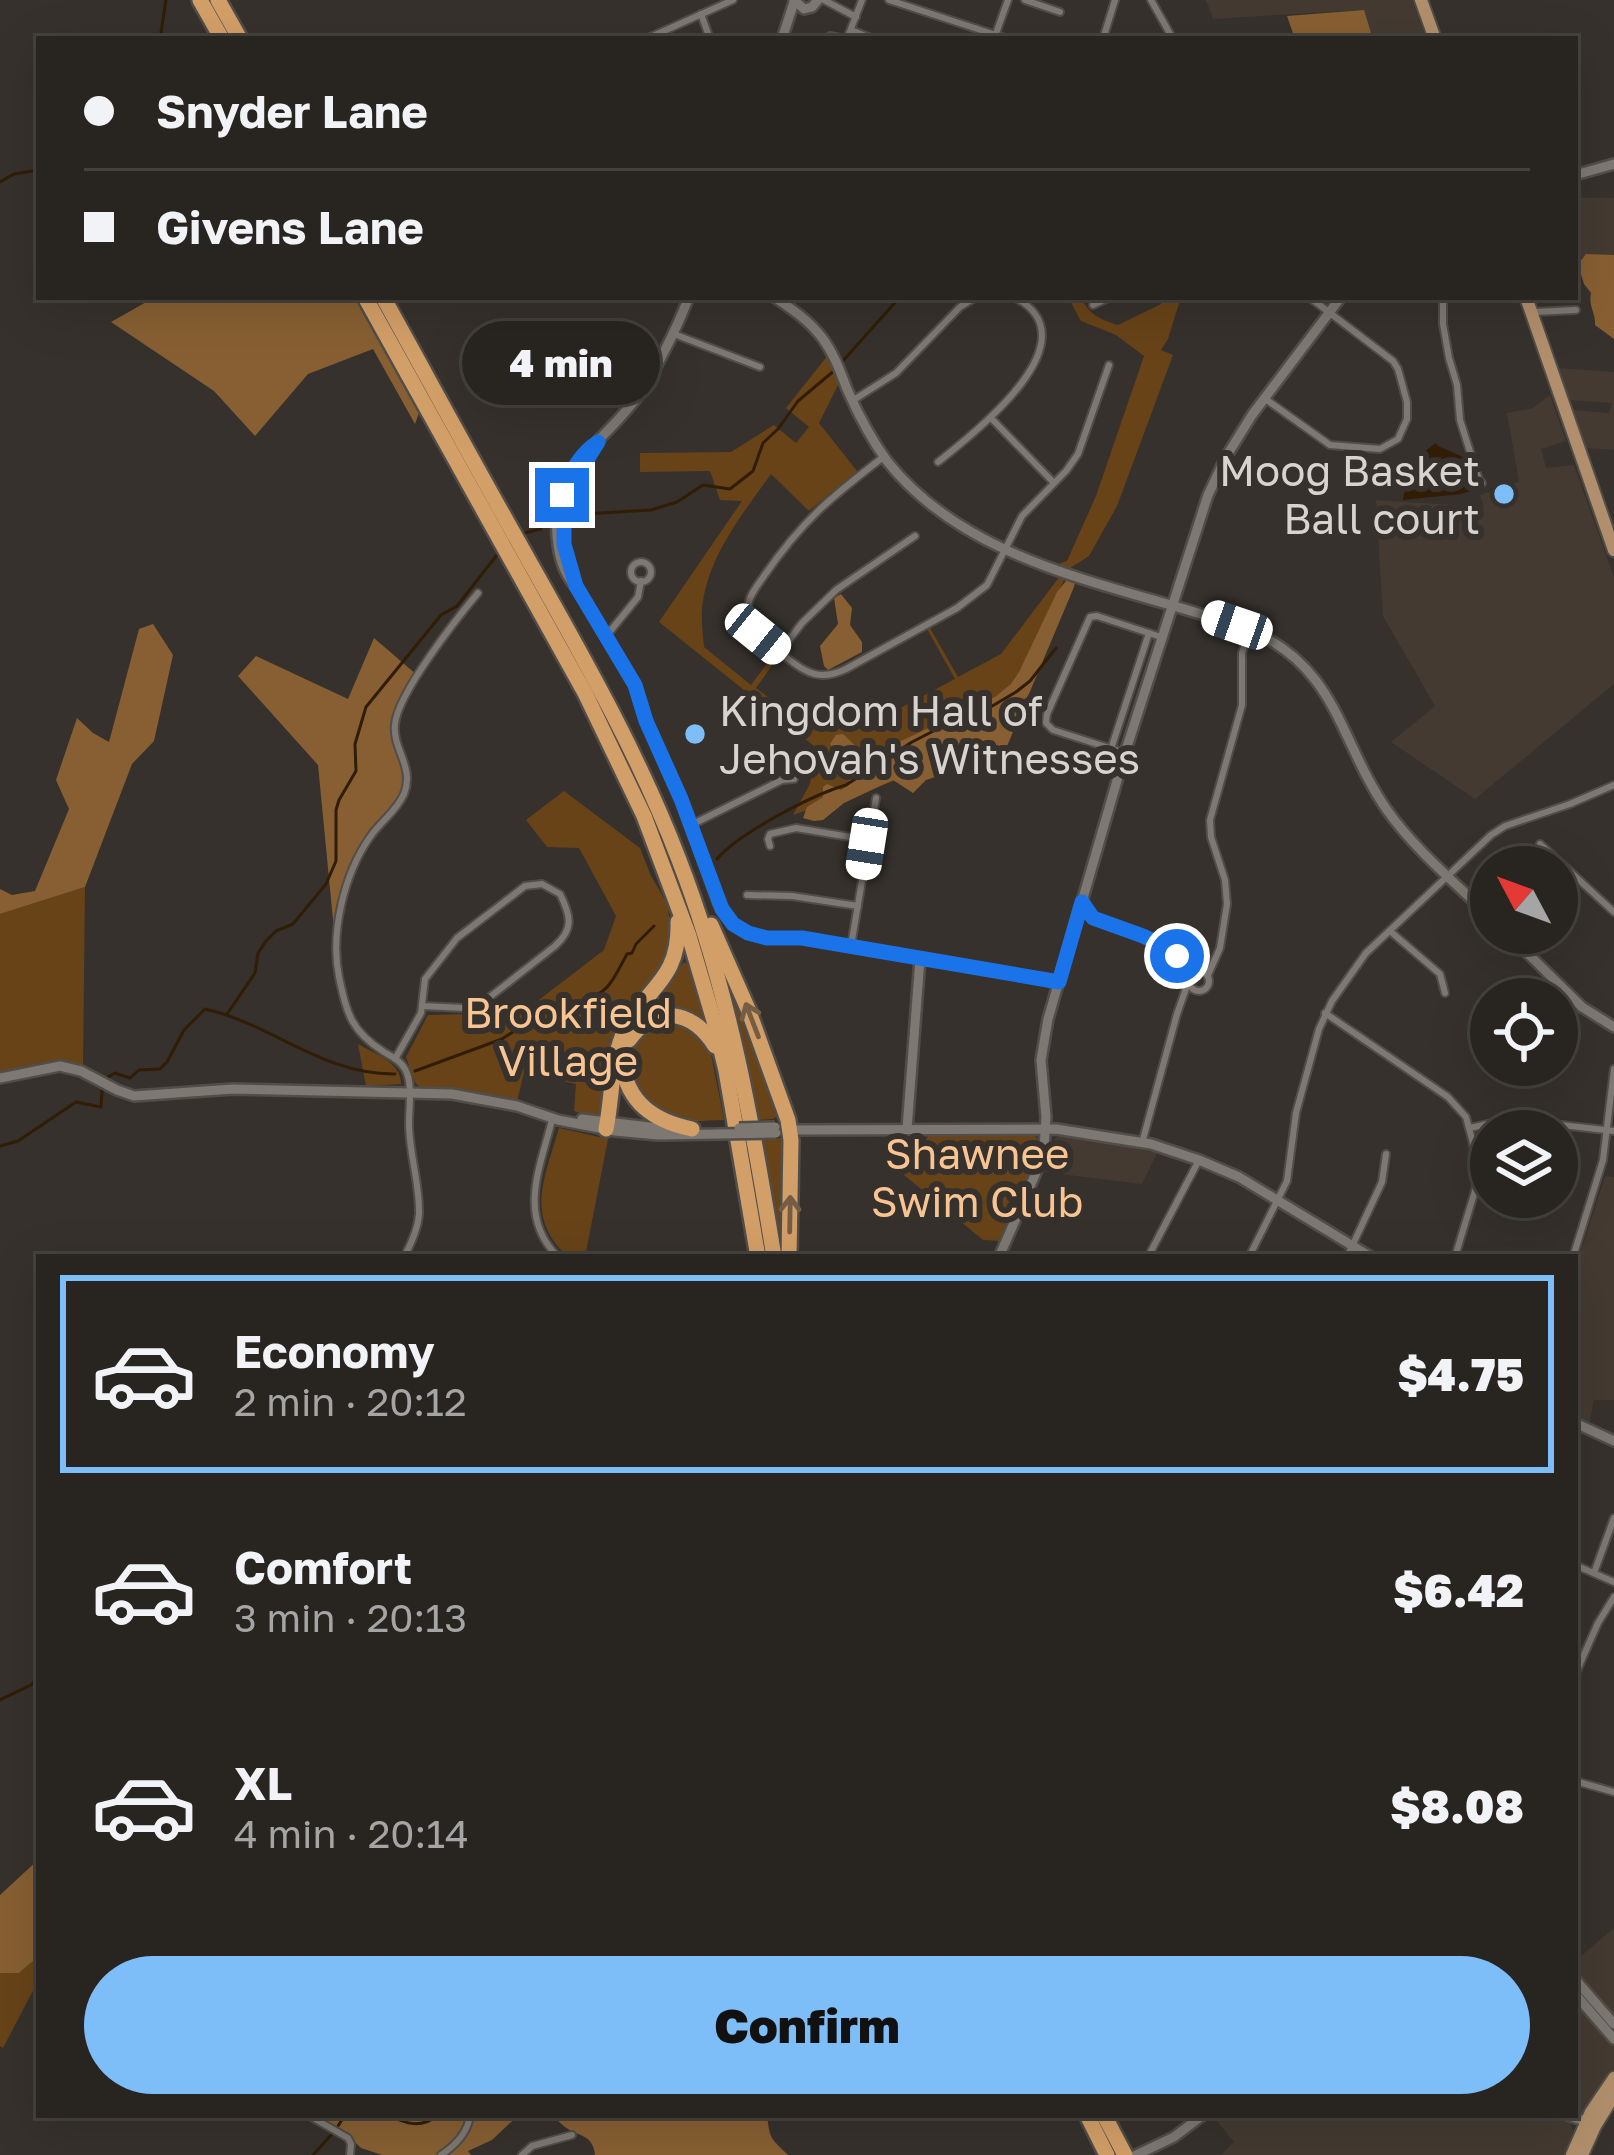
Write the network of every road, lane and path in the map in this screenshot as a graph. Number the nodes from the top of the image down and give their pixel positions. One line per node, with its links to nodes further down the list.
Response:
1 (200, 0): 17 (highway)
2 (218, 0): 18 (highway)
3 (733, 0): 14 (street)
4 (862, 0): 15 (street)
5 (889, 0): 22 (street)
6 (1007, 0): 23 (street)
7 (1025, 0): 13 (street)
8 (1115, 0): 24 (street)
9 (1151, 0): 25 (street)
10 (1421, 0): 26 (main road)
11 (808, 3): 12 (street); 12 (street); 16 (street)
12 (838, 9): 15 (street)
13 (1060, 12)
14 (701, 14): 19 (street); 20 (street)
15 (856, 16): 21 (street)
16 (784, 34)
17 (220, 36)
18 (238, 36)
19 (653, 36)
20 (709, 36)
21 (848, 36)
22 (991, 36)
23 (994, 36)
24 (1104, 36)
25 (1171, 36)
26 (1434, 36)
27 (1614, 164): 28 (street)
28 (1578, 174)
29 (367, 300): 76 (highway)
30 (385, 300): 74 (highway)
31 (688, 300): 44 (street)
32 (778, 300): 48 (street)
33 (971, 300): 48 (street)
34 (1019, 300): 49 (street)
35 (1104, 300): 40 (street)
36 (1313, 300): 42 (street)
37 (1339, 300): 42 (street)
38 (1443, 300): 53 (street)
39 (1527, 300): 43 (main road)
40 (1094, 305)
41 (1576, 310): 43 (street)
42 (1330, 312): 47 (street); 47 (street)
43 (1531, 312): 55 (main road)
44 (674, 334): 46 (street); 62 (street)
45 (1109, 365): 52 (street)
46 (760, 368)
47 (1264, 398): 59 (street)
48 (852, 400): 50 (street)
49 (991, 418): 51 (street); 52 (street)
50 (884, 456): 56 (street); 64 (street)
51 (938, 462)
52 (1054, 483): 56 (street)
53 (1482, 483)
54 (916, 536): 64 (street)
55 (1614, 550)
56 (1006, 551): 59 (street); 64 (street)
57 (641, 581): 62 (street)
58 (478, 593): 100 (street)
59 (1172, 604): 60 (street); 63 (street)
60 (1250, 630): 75 (street); 85 (street)
61 (1149, 633): 63 (street); 65 (street); 65 (street)
62 (604, 637): 70 (street)
63 (1161, 637): 66 (street)
64 (780, 652)
65 (1111, 748): 66 (street)
66 (1125, 753): 79 (street)
67 (794, 779): 70 (street)
68 (1614, 784): 75 (street)
69 (876, 798): 71 (street)
70 (691, 824): 86 (street)
71 (868, 840): 73 (street); 80 (street)
72 (1540, 844): 81 (street)
73 (770, 846)
74 (680, 863): 113 (highway, one-way to 74); 125 (highway)
75 (1447, 875): 78 (street); 84 (street)
76 (674, 895): 103 (highway); 107 (highway)
77 (747, 895): 80 (street)
78 (1470, 897)
79 (1082, 902): 82 (street); 83 (street)
80 (858, 906): 86 (street)
81 (1614, 912)
82 (1093, 918): 83 (street); 88 (street)
83 (1074, 929): 92 (street)
84 (1390, 931): 95 (street); 97 (street)
85 (1222, 938): 90 (street); 91 (street)
86 (851, 946): 89 (street)
87 (1528, 954): 99 (street)
88 (1177, 956): 90 (street); 93 (street)
89 (920, 958): 92 (street); 111 (street)
90 (1197, 971): 91 (street); 93 (street)
91 (1208, 975): 94 (street)
92 (1059, 982): 112 (street)
93 (1188, 982): 94 (street); 98 (street)
94 (1196, 991): 98 (street)
95 (1445, 992)
96 (422, 1006): 96 (street); 100 (street)
97 (1325, 1013): 109 (street); 119 (street)
98 (1177, 1022): 116 (street)
99 (1614, 1028)
100 (395, 1059): 105 (street)
101 (622, 1062): 103 (highway); 107 (highway); 110 (highway)
102 (1614, 1069): 114 (street)
103 (726, 1071): 124 (highway)
104 (0, 1078): 105 (street)
105 (407, 1092): 106 (street); 122 (street)
106 (553, 1116): 107 (street); 123 (street)
107 (611, 1127): 110 (street); 115 (street)
108 (1578, 1127): 114 (street)
109 (1470, 1128)
110 (692, 1129): 115 (street)
111 (907, 1129): 112 (street); 113 (street)
112 (1046, 1129): 116 (street); 127 (street)
113 (780, 1130): 115 (street, bridge); 126 (highway, one-way to 113)
114 (1610, 1130): 131 (street)
115 (718, 1131)
116 (1142, 1143): 118 (street)
117 (1386, 1154): 121 (street)
118 (1199, 1160): 119 (street); 128 (street)
119 (1279, 1200): 121 (street); 129 (street)
120 (1470, 1207): 130 (street)
121 (1350, 1252)
122 (405, 1254)
123 (556, 1254)
124 (757, 1254)
125 (774, 1254)
126 (789, 1254)
127 (1000, 1254)
128 (1150, 1254)
129 (1251, 1254)
130 (1456, 1254)
131 (1575, 1254)
132 (1578, 1424): 133 (street)
133 (1614, 1441)
134 (1614, 1518): 136 (street)
135 (1578, 1566): 136 (street)
136 (1594, 1573): 137 (street)
137 (1614, 1582)
138 (1614, 1597): 139 (street)
139 (1578, 1668)
140 (1578, 1782): 141 (street)
141 (1614, 1792)
142 (1578, 1982): 144 (street)
143 (1578, 1997): 145 (street)
144 (1614, 2024)
145 (1614, 2039)
146 (1614, 2078): 155 (main road)
147 (1614, 2095): 155 (main road)
148 (313, 2118): 159 (street)
149 (469, 2118): 160 (street)
150 (1088, 2118): 162 (highway)
151 (1106, 2118): 158 (highway)
152 (1199, 2118): 158 (street)
153 (1570, 2118): 157 (street)
154 (1577, 2118): 155 (street)
155 (1591, 2123): 157 (main road); 164 (main road)
156 (572, 2134): 161 (street)
157 (1578, 2137): 163 (main road)
158 (1134, 2154)
159 (350, 2155)
160 (441, 2155)
161 (522, 2155)
162 (1107, 2155)
163 (1572, 2155)
164 (1582, 2155)

